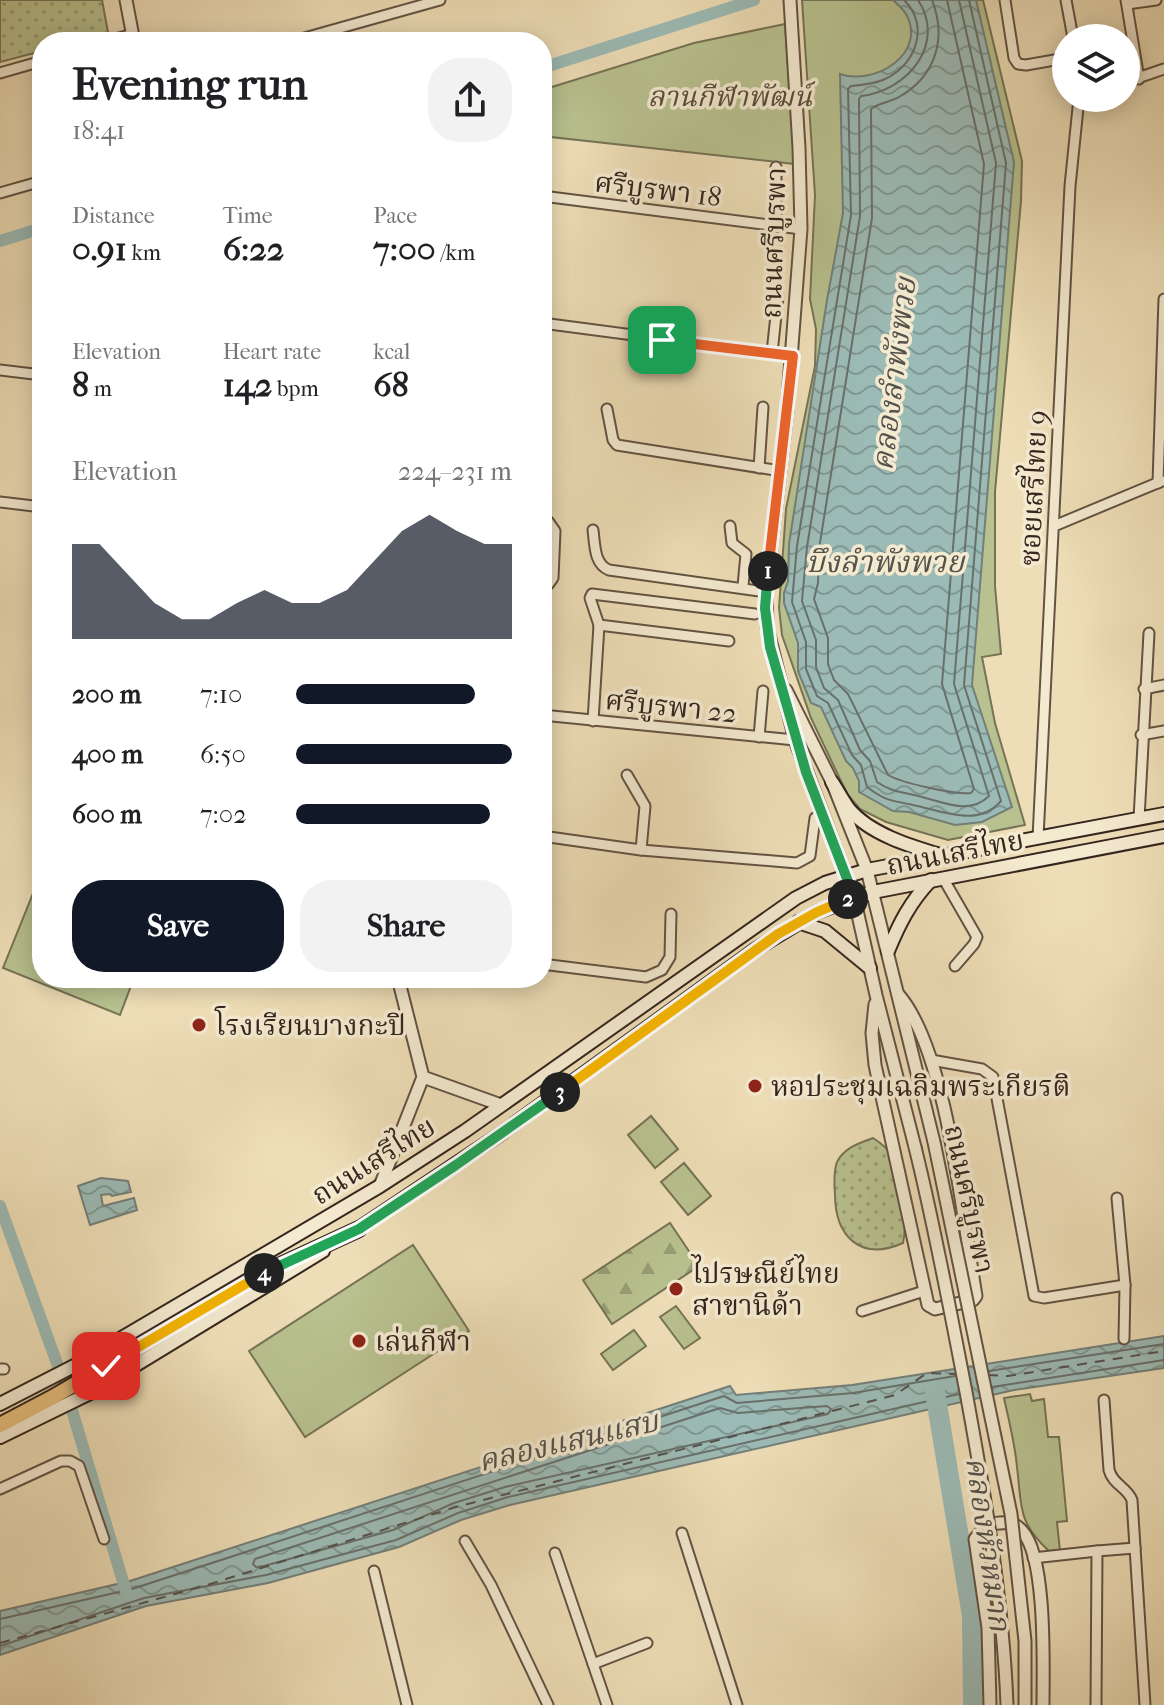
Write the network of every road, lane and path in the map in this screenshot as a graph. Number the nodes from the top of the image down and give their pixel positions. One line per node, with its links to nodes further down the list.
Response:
1 (126, 0): 10 (street)
2 (440, 0): 11 (street)
3 (1005, 0): 12 (street)
4 (1066, 0): 8 (street)
5 (1156, 0): 6 (street)
6 (1126, 2): 9 (street)
7 (790, 5): 23 (street, ถนนศรีบูรพา)
8 (1070, 24)
9 (1130, 24)
10 (133, 32)
11 (326, 32)
12 (1052, 60)
13 (32, 64): 15 (street)
14 (1164, 69): 16 (street)
15 (0, 73)
16 (1140, 79)
17 (1077, 112): 39 (street, ซอยเสรีไทย 9)
18 (776, 167): 22 (street)
19 (32, 184): 20 (street)
20 (0, 193)
21 (552, 197): 22 (street, ศรีบูรพา 18)
22 (776, 227): 23 (street, ศรีบูรพา 18)
23 (801, 229): 28 (street, ถนนศรีบูรพา)
24 (778, 296): 27 (street)
25 (1164, 299): 35 (street)
26 (552, 324): 27 (street)
27 (772, 353): 28 (street)
28 (793, 356): 34 (street, ถนนศรีบูรพา)
29 (0, 370): 30 (street)
30 (32, 374)
31 (763, 407): 33 (street)
32 (607, 409): 33 (street)
33 (759, 468): 34 (street)
34 (781, 471): 44 (street, ถนนศรีบูรพา)
35 (1161, 482): 39 (street)
36 (0, 502): 37 (street)
37 (32, 506)
38 (730, 526): 43 (street)
39 (1054, 526): 66 (street, ซอยเสรีไทย 9)
40 (552, 527): 42 (street)
41 (593, 530): 43 (street)
42 (552, 579)
43 (743, 586): 44 (street)
44 (766, 592): 49 (street, ถนนศรีบูรพา)
45 (755, 614): 46 (street)
46 (599, 625): 48 (street); 54 (street)
47 (1149, 633): 51 (street)
48 (729, 641)
49 (778, 676): 58 (street, ถนนศรีบูรพา); 60 (street, ถนนศรีบูรพา)
50 (1164, 685): 51 (street)
51 (1144, 689): 56 (street)
52 (763, 691): 57 (street)
53 (552, 716): 54 (street, ศรีบูรพา 22)
54 (593, 721): 57 (street, ศรีบูรพา 22)
55 (1164, 731): 56 (street)
56 (1141, 735): 63 (street)
57 (759, 737): 58 (street, ศรีบูรพา 22)
58 (795, 740): 70 (street, ถนนศรีบูรพา)
59 (627, 775): 67 (street)
60 (832, 782): 68 (main road); 69 (street, ถนนศรีบูรพา)
61 (1164, 814): 63 (main road, ถนนเสรีไทย)
62 (815, 818): 67 (street)
63 (1139, 819): 66 (main road, ถนนเสรีไทย)
64 (1164, 836): 71 (main road, ถนนเสรีไทย)
65 (552, 837): 67 (street)
66 (1038, 838): 68 (main road, ถนนเสรีไทย)
67 (641, 850)
68 (943, 856): 69 (main road, ถนนเสรีไทย)
69 (867, 870): 70 (main road, ถนนเสรีไทย); 72 (street, ถนนศรีบูรพา)
70 (847, 875): 73 (street, ถนนศรีบูรพา); 85 (main road, ถนนเสรีไทย)
71 (937, 879): 72 (main road, ถนนเสรีไทย); 76 (main road); 78 (street)
72 (873, 892): 73 (main road, ถนนเสรีไทย); 76 (street, ถนนศรีบูรพา)
73 (854, 897): 75 (main road, ถนนเสรีไทย); 79 (street, ถนนศรีบูรพา)
74 (671, 914): 77 (street)
75 (798, 922): 79 (main road); 88 (main road, ถนนเสรีไทย)
76 (888, 951): 81 (street, ถนนศรีบูรพา)
77 (552, 965)
78 (955, 966)
79 (870, 968): 82 (street, ถนนศรีบูรพา)
80 (401, 988): 84 (street)
81 (898, 994): 83 (street); 114 (street, ถนนศรีบูรพา, bridge)
82 (876, 995): 90 (street); 113 (street, ถนนศรีบูรพา, bridge)
83 (931, 1060): 89 (street); 90 (street)
84 (423, 1077): 85 (street); 86 (street)
85 (501, 1105): 86 (main road, ถนนเสรีไทย)
86 (380, 1186): 94 (main road, ถนนเสรีไทย)
87 (1117, 1198): 89 (street)
88 (359, 1229): 95 (main road); 96 (main road, ถนนเสรีไทย)
89 (1125, 1285): 92 (street)
90 (924, 1291): 91 (street)
91 (862, 1311)
92 (1124, 1339)
93 (1104, 1400): 101 (street)
94 (0, 1404)
95 (0, 1425)
96 (0, 1437)
97 (0, 1489): 99 (street)
98 (682, 1533): 111 (street)
99 (104, 1539)
100 (465, 1541): 109 (street)
101 (1135, 1548): 102 (street); 117 (street)
102 (1097, 1551): 104 (street); 116 (street)
103 (555, 1553): 107 (street)
104 (1033, 1558): 112 (street); 115 (street)
105 (374, 1571): 108 (street)
106 (647, 1643): 107 (street)
107 (593, 1664): 110 (street)
108 (407, 1705)
109 (548, 1705)
110 (607, 1705)
111 (737, 1705)
112 (990, 1705)
113 (1007, 1705)
114 (1025, 1705)
115 (1043, 1705)
116 (1096, 1705)
117 (1145, 1705)

